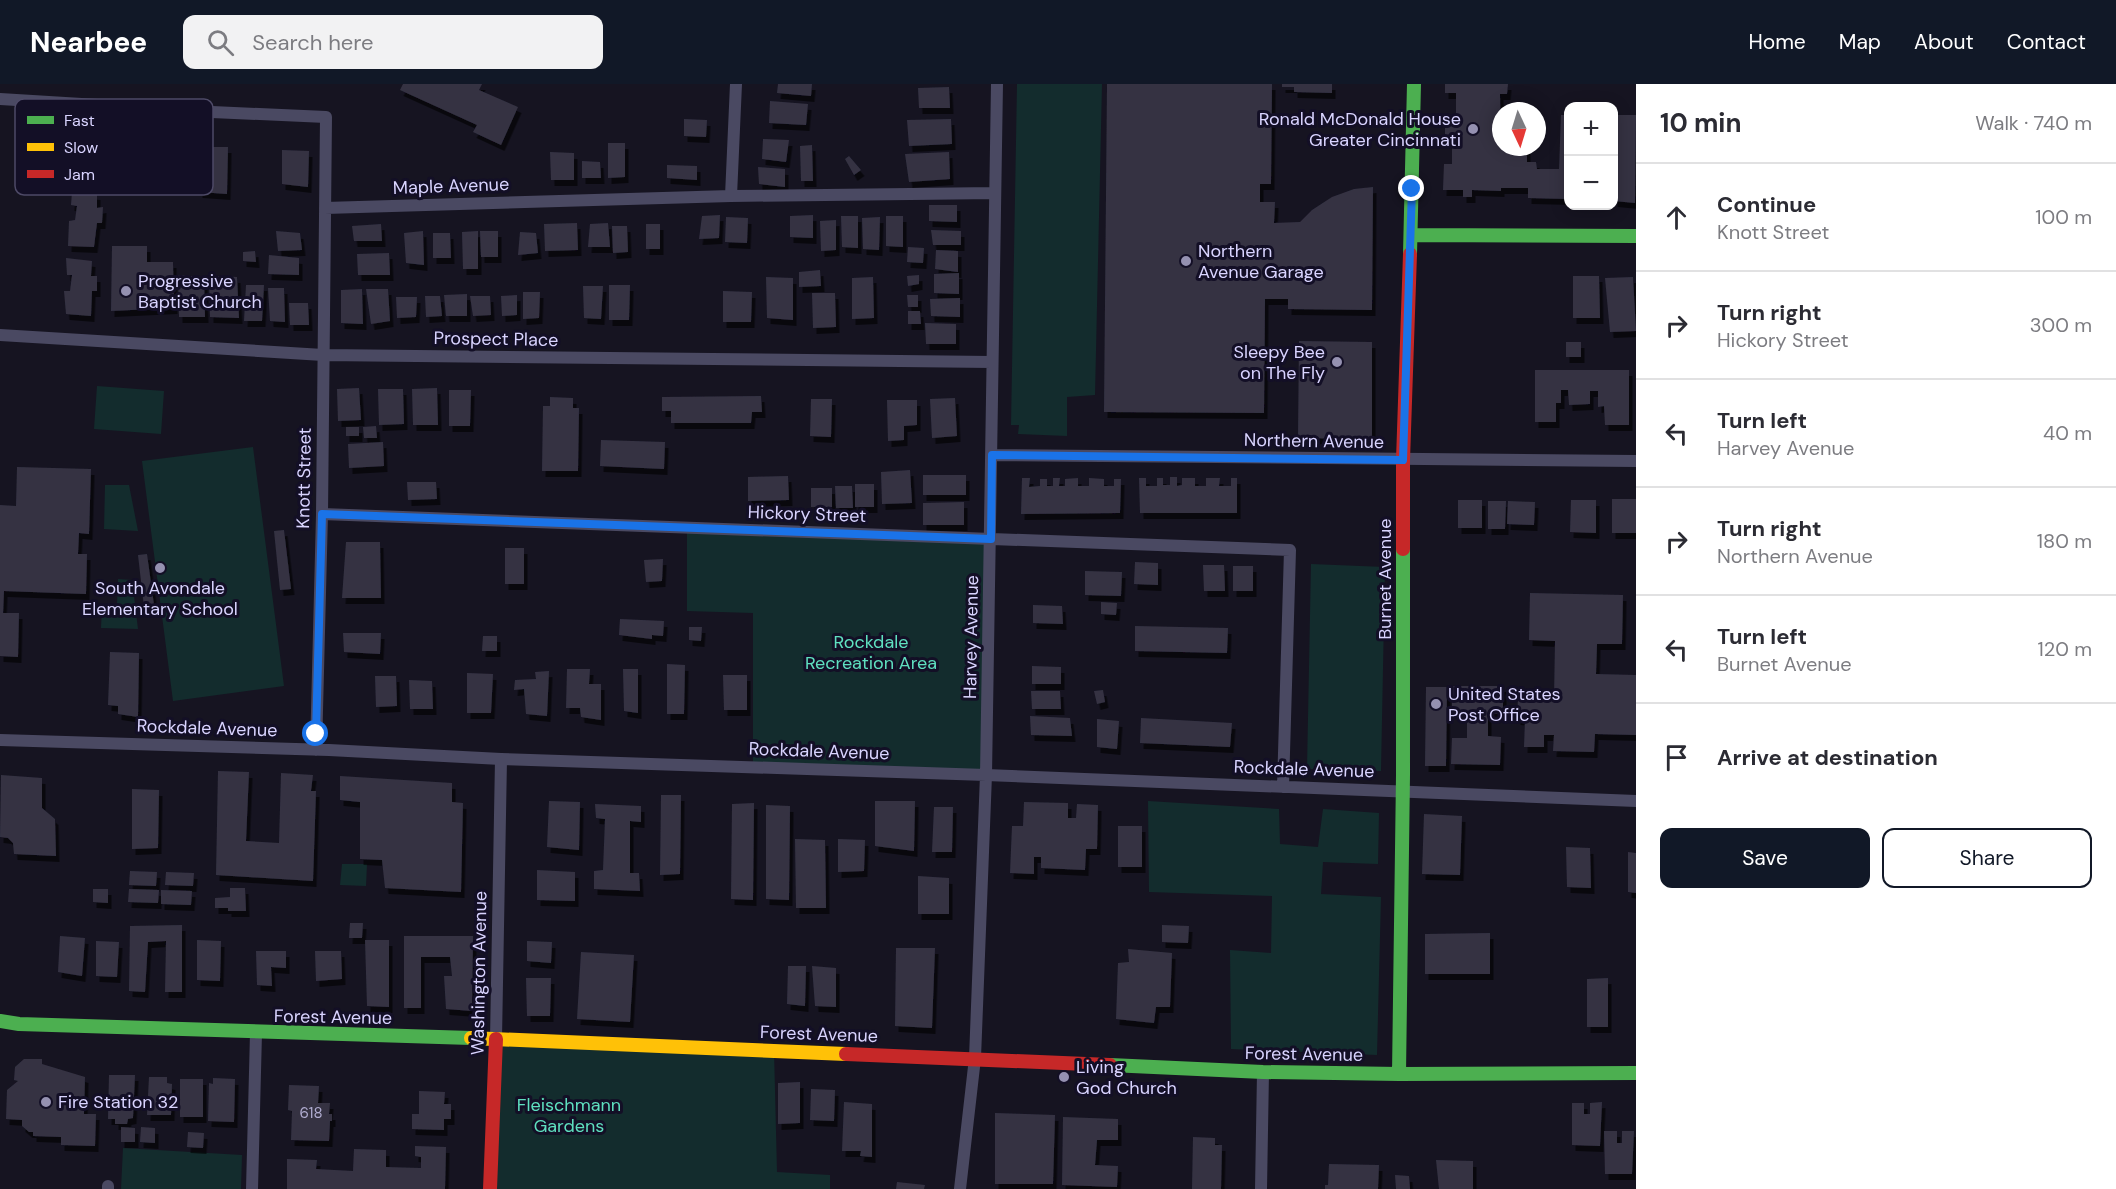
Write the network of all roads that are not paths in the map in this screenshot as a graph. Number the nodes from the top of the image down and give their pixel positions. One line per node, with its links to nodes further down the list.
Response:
1 (736, 84): 8 (street)
2 (997, 84): 7 (street, Harvey Avenue)
3 (1414, 84): 10 (street, Burnet Avenue)
4 (0, 99): 5 (street)
5 (15, 100)
6 (213, 112): 9 (street)
7 (995, 193): 8 (street, Maple Avenue); 14 (street, Harvey Avenue)
8 (731, 196): 9 (street, Maple Avenue)
9 (325, 208): 13 (street, Knott Street)
10 (1411, 234): 11 (street); 16 (street, Burnet Avenue)
11 (1636, 236)
12 (0, 335): 13 (street, Prospect Place)
13 (323, 355): 14 (street, Prospect Place); 18 (street, Knott Street)
14 (992, 362): 15 (street, Harvey Avenue)
15 (992, 455): 16 (street, Northern Avenue); 19 (street, Harvey Avenue)
16 (1403, 460): 17 (street, Northern Avenue); 25 (street, Burnet Avenue)
17 (1636, 461)
18 (322, 514): 19 (street, Hickory Street); 21 (street, Knott Street)
19 (991, 539): 23 (street, Harvey Avenue); 24 (street, Hickory Street)
20 (0, 740): 21 (street, Rockdale Avenue)
21 (316, 750): 22 (street, Rockdale Avenue)
22 (501, 759): 23 (street, Rockdale Avenue); 29 (street, Washington Avenue)
23 (986, 775): 24 (street, Rockdale Avenue); 30 (street, Harvey Avenue)
24 (1283, 786): 25 (street, Rockdale Avenue)
25 (1403, 791): 26 (street, Rockdale Avenue); 33 (street, Burnet Avenue)
26 (1636, 801)
27 (0, 1021): 28 (street, Forest Avenue)
28 (256, 1033): 29 (street, Forest Avenue); 34 (street)
29 (496, 1039): 30 (street, Forest Avenue); 35 (street, Washington Avenue)
30 (975, 1058): 31 (street, Forest Avenue); 36 (street, Harvey Avenue)
31 (1263, 1072): 33 (street, Forest Avenue); 37 (street)
32 (1636, 1072): 33 (street, Forest Avenue)
33 (1399, 1074)
34 (252, 1189)
35 (490, 1189)
36 (960, 1189)
37 (1261, 1189)

